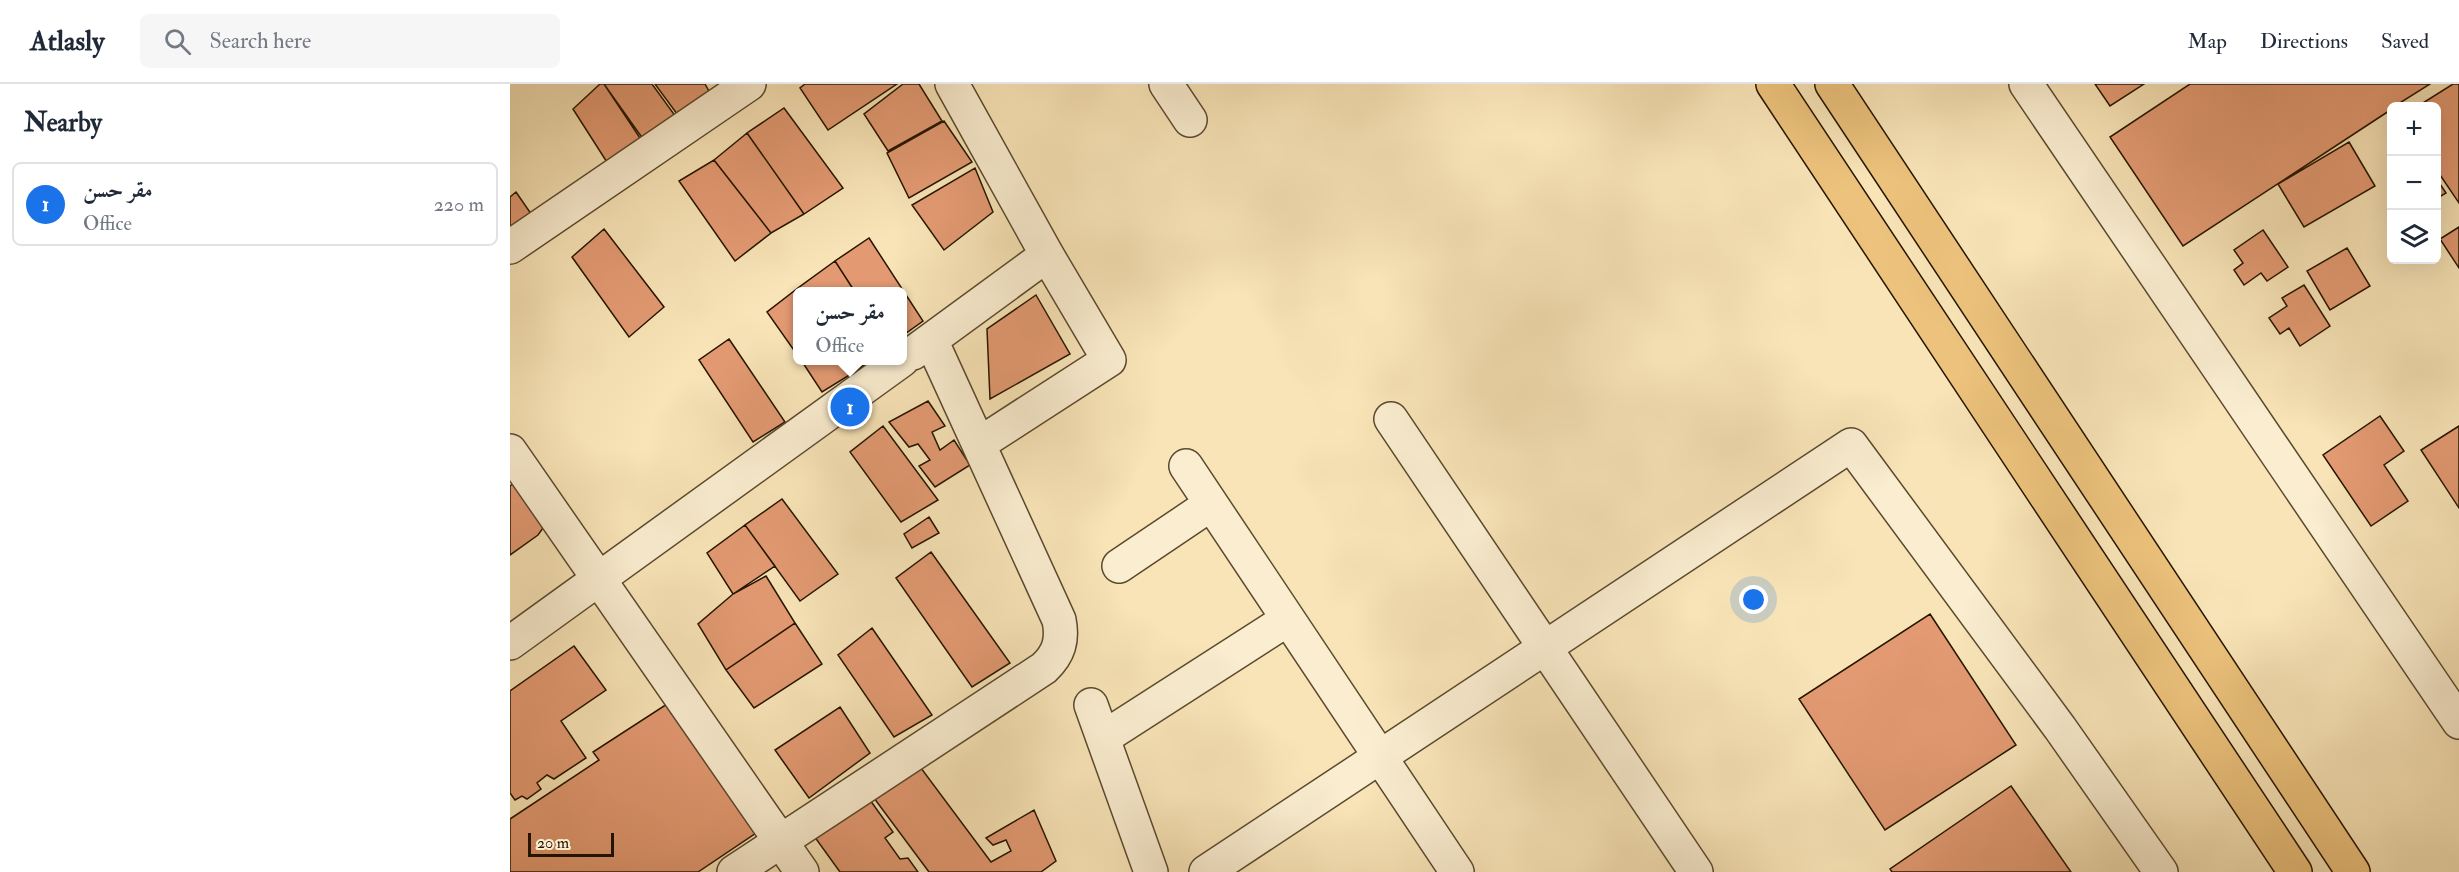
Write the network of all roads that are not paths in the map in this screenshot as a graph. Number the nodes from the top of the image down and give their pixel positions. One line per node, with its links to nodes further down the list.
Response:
1 (749, 84): 8 (street)
2 (952, 84): 9 (street)
3 (1166, 84): 7 (street)
4 (1773, 84): 35 (highway)
5 (1832, 84): 36 (highway)
6 (2026, 84): 24 (street)
7 (1190, 120)
8 (510, 247)
9 (1047, 255): 10 (street); 14 (street)
10 (931, 340): 11 (street); 14 (street)
11 (907, 357)
12 (895, 365): 19 (street)
13 (1391, 419): 22 (street)
14 (979, 444): 27 (street)
15 (510, 451): 19 (street)
16 (1186, 466): 17 (street)
17 (1211, 504): 18 (street); 20 (street)
18 (1119, 566)
19 (599, 579): 21 (street); 27 (street)
20 (1288, 619): 25 (street); 26 (street)
21 (510, 643)
22 (1545, 647): 26 (street); 33 (street); 34 (street)
23 (1091, 705): 25 (street)
24 (2459, 722)
25 (1103, 738): 30 (street)
26 (1380, 757): 31 (street); 32 (street)
27 (780, 840): 28 (street); 29 (street)
28 (734, 872)
29 (802, 872)
30 (1151, 872)
31 (1206, 872)
32 (1456, 872)
33 (1696, 872)
34 (2161, 872)
35 (2295, 872)
36 (2353, 872)

